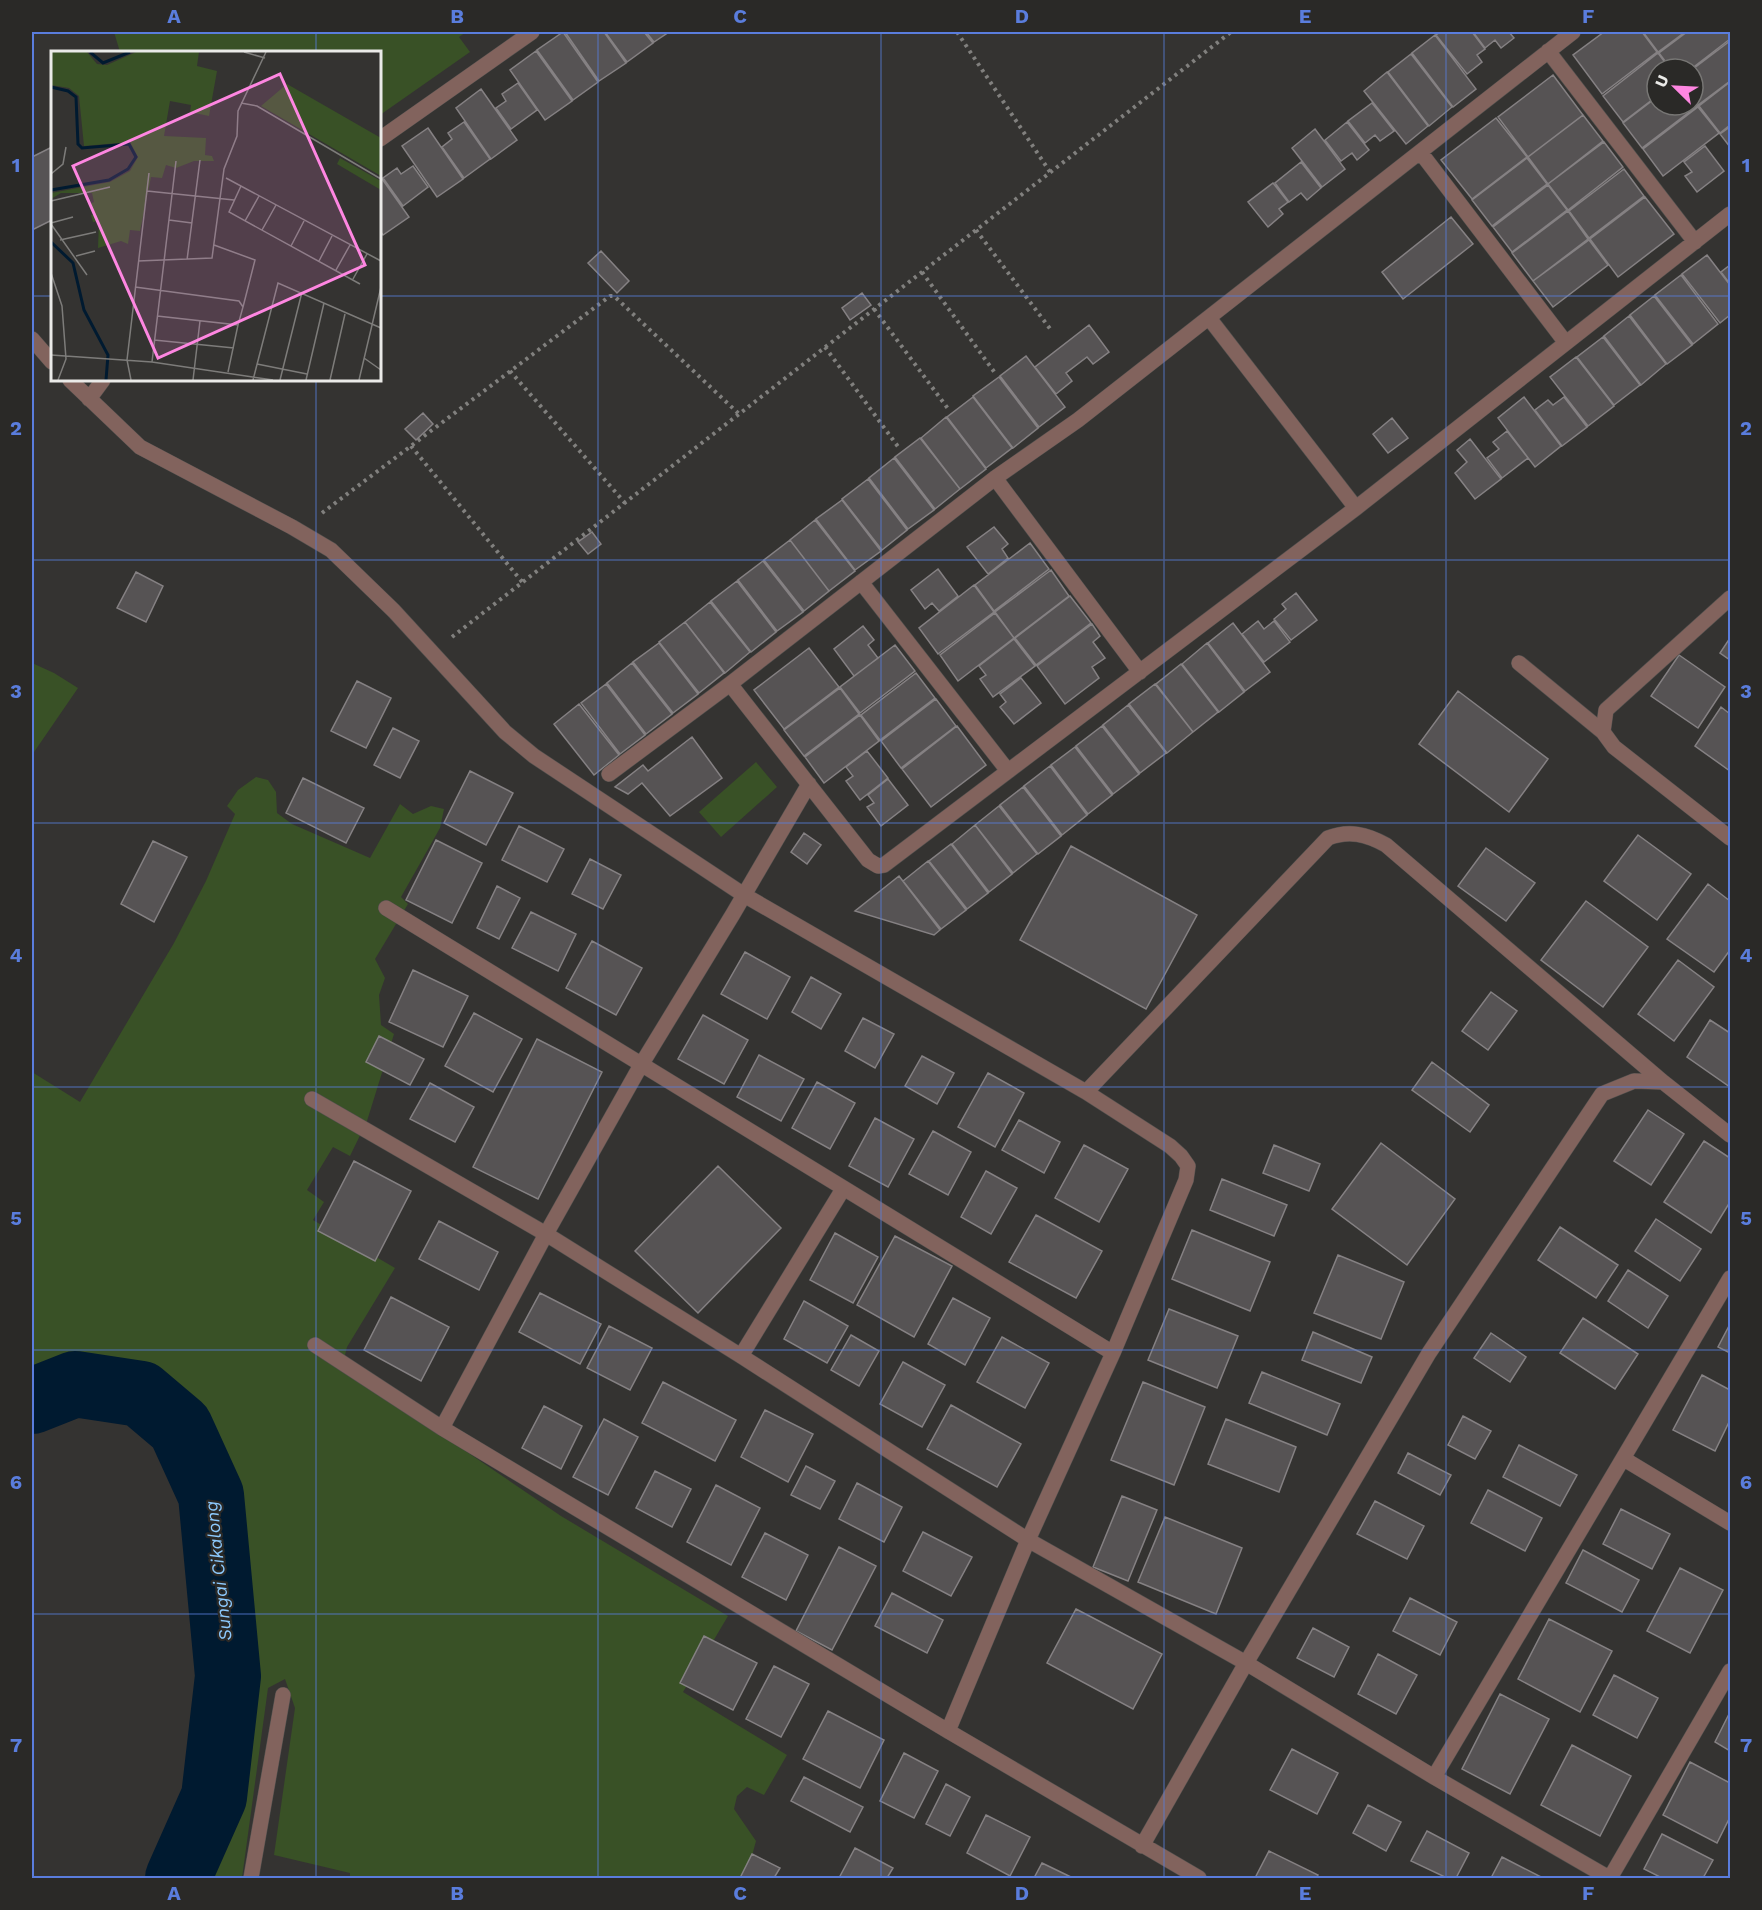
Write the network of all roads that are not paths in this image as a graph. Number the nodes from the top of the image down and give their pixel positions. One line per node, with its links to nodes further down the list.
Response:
1 (531, 32): 4 (street)
2 (1573, 32): 3 (street)
3 (1548, 51): 5 (street); 7 (street)
4 (381, 138)
5 (1420, 153): 8 (street); 10 (street)
6 (1731, 214): 7 (street)
7 (1695, 242): 10 (street)
8 (1209, 318): 15 (street); 16 (street)
9 (32, 339): 11 (street)
10 (1566, 343): 16 (street)
11 (51, 361)
12 (71, 381): 14 (street)
13 (102, 381): 14 (street)
14 (89, 399): 27 (street)
15 (994, 478): 17 (street); 20 (street)
16 (1356, 507): 20 (street)
17 (861, 582): 21 (street); 23 (street)
18 (1731, 598): 22 (street)
19 (1519, 663): 22 (street)
20 (1140, 672): 23 (street)
21 (730, 684): 24 (street); 25 (street)
22 (1604, 732): 26 (street)
23 (1008, 771): 25 (street)
24 (609, 774)
25 (809, 784): 27 (street)
26 (1731, 838)
27 (744, 895): 29 (street); 31 (street)
28 (386, 908): 29 (street)
29 (641, 1065): 34 (street); 35 (street)
30 (1664, 1082): 31 (street); 33 (street); 44 (street)
31 (1086, 1092): 38 (street)
32 (312, 1099): 35 (street)
33 (1731, 1135)
34 (843, 1189): 38 (street); 39 (street)
35 (546, 1234): 39 (street); 40 (street)
36 (1731, 1278): 41 (street)
37 (315, 1346): 40 (street)
38 (1113, 1353): 43 (street)
39 (741, 1356): 43 (street)
40 (442, 1428): 47 (street)
41 (1624, 1459): 42 (street); 48 (street)
42 (1731, 1523)
43 (1029, 1540): 44 (street); 47 (street)
44 (1246, 1662): 48 (street); 49 (street)
45 (1731, 1671): 52 (street)
46 (283, 1695): 50 (street)
47 (948, 1731): 49 (street)
48 (1434, 1778): 52 (street)
49 (1142, 1846): 51 (street)
50 (251, 1878)
51 (1199, 1878)
52 (1609, 1878)

